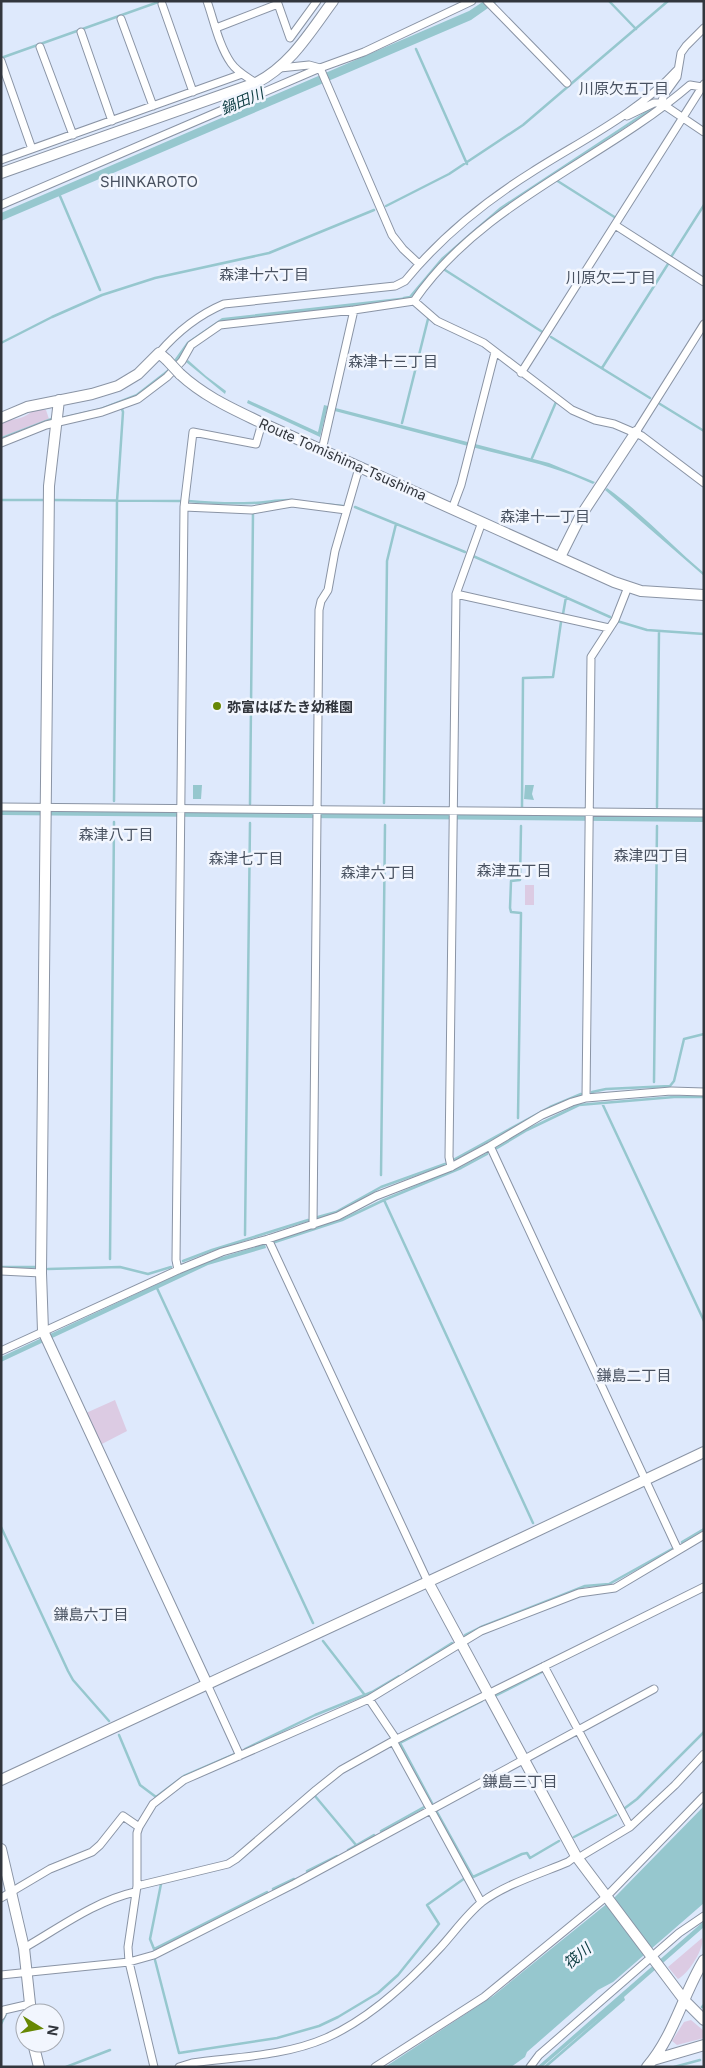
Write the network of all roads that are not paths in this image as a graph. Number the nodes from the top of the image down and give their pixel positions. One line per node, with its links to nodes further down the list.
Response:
1 (206, 1): 11 (street)
2 (317, 1): 6 (street)
3 (322, 1): 10 (street)
4 (333, 1): 10 (street)
5 (472, 1): 18 (street)
6 (278, 3): 11 (street)
7 (162, 4): 23 (street)
8 (489, 4): 21 (street)
9 (121, 18): 25 (street)
10 (319, 20): 16 (street)
11 (216, 28): 19 (street)
12 (704, 28): 17 (street)
13 (81, 32): 28 (street)
14 (40, 47): 30 (street)
15 (1, 61): 31 (street)
16 (280, 68): 18 (street); 20 (street)
17 (678, 69): 24 (street); 26 (street)
18 (321, 70): 34 (street); 36 (street)
19 (242, 74): 20 (street); 23 (street)
20 (256, 82): 33 (street)
21 (567, 83)
22 (703, 86): 24 (street); 27 (street)
23 (193, 92): 25 (street)
24 (663, 104): 26 (street); 27 (street); 38 (street)
25 (153, 106): 28 (street)
26 (620, 118): 36 (street)
27 (682, 118): 29 (street); 35 (street)
28 (112, 121): 30 (street)
29 (704, 132)
30 (73, 134): 31 (street)
31 (32, 149): 32 (street)
32 (1, 160)
33 (1, 173)
34 (1, 205)
35 (615, 225): 37 (street); 43 (street)
36 (419, 264): 42 (street)
37 (704, 282)
38 (414, 301): 39 (street); 41 (street)
39 (354, 310): 46 (street); 50 (street)
40 (704, 324): 48 (street)
41 (495, 352): 43 (street); 54 (street)
42 (163, 356): 44 (street); 47 (street, Route Tomishima-Tsushima, bridge)
43 (521, 373): 48 (street)
44 (59, 400): 45 (street); 46 (street)
45 (1, 418)
46 (57, 420): 49 (street); 65 (street)
47 (262, 423): 50 (street, Route Tomishima-Tsushima); 53 (street)
48 (636, 432): 52 (street); 57 (street)
49 (1, 443)
50 (322, 450): 51 (street, Route Tomishima-Tsushima)
51 (359, 468): 54 (street, Route Tomishima-Tsushima); 55 (street)
52 (704, 483)
53 (184, 507): 55 (street); 64 (street)
54 (452, 509): 56 (street, Route Tomishima-Tsushima)
55 (346, 510): 66 (street)
56 (482, 522): 57 (street, Route Tomishima-Tsushima); 59 (street)
57 (560, 558): 58 (street, Route Tomishima-Tsushima)
58 (628, 587): 60 (street, Route Tomishima-Tsushima); 61 (street)
59 (456, 594): 61 (street); 63 (street)
60 (704, 595)
61 (609, 628): 68 (street)
62 (1, 807): 65 (street)
63 (454, 810): 66 (street); 68 (street); 72 (street)
64 (182, 811): 65 (street); 66 (street); 75 (street)
65 (46, 812): 77 (street)
66 (316, 813): 73 (street)
67 (704, 813): 68 (street)
68 (589, 816): 70 (street)
69 (704, 1092): 70 (street)
70 (586, 1098): 71 (street)
71 (490, 1146): 72 (street); 81 (street)
72 (450, 1167): 73 (street)
73 (313, 1224): 74 (street)
74 (268, 1239): 75 (street); 84 (street)
75 (178, 1270): 78 (street)
76 (1, 1271): 77 (street)
77 (41, 1273): 78 (street)
78 (43, 1331): 79 (street); 88 (street)
79 (1, 1351)
80 (704, 1452): 81 (street)
81 (645, 1481): 83 (street); 84 (street)
82 (704, 1535): 83 (street)
83 (678, 1550): 86 (street)
84 (428, 1582): 86 (street); 88 (street)
85 (704, 1587): 87 (street)
86 (461, 1644): 90 (street); 91 (street)
87 (544, 1666): 90 (street); 92 (street)
88 (207, 1684): 95 (street); 97 (street)
89 (654, 1690): 92 (street)
90 (487, 1694): 93 (street); 96 (street)
91 (369, 1699): 93 (street); 95 (street)
92 (578, 1731): 96 (street); 101 (street)
93 (395, 1740): 99 (street); 104 (street)
94 (704, 1754): 101 (street)
95 (240, 1756): 100 (street)
96 (524, 1761): 99 (street); 103 (street)
97 (1, 1780)
98 (704, 1796): 106 (street)
99 (432, 1810): 108 (street); 113 (street)
100 (138, 1827): 104 (street); 105 (street)
101 (630, 1827): 103 (street)
102 (1, 1849): 105 (street)
103 (577, 1857): 106 (street); 108 (street)
104 (136, 1889): 110 (street); 113 (street)
105 (11, 1891): 107 (street); 110 (street)
106 (606, 1897): 112 (street); 127 (street)
107 (1, 1898)
108 (482, 1902): 126 (street)
109 (704, 1916): 112 (street)
110 (24, 1948): 114 (street)
111 (704, 1960): 116 (street)
112 (656, 1961): 116 (street); 128 (street)
113 (129, 1962): 114 (street); 125 (street)
114 (27, 1972): 115 (street); 117 (street)
115 (1, 1975)
116 (685, 2001): 120 (street); 123 (street)
117 (30, 2003)
118 (15, 2010): 119 (street)
119 (1, 2016)
120 (704, 2020)
121 (704, 2045): 123 (street)
122 (36, 2053): 124 (street)
123 (650, 2063)
124 (39, 2067)
125 (154, 2067)
126 (179, 2067)
127 (375, 2067)
128 (530, 2067)

